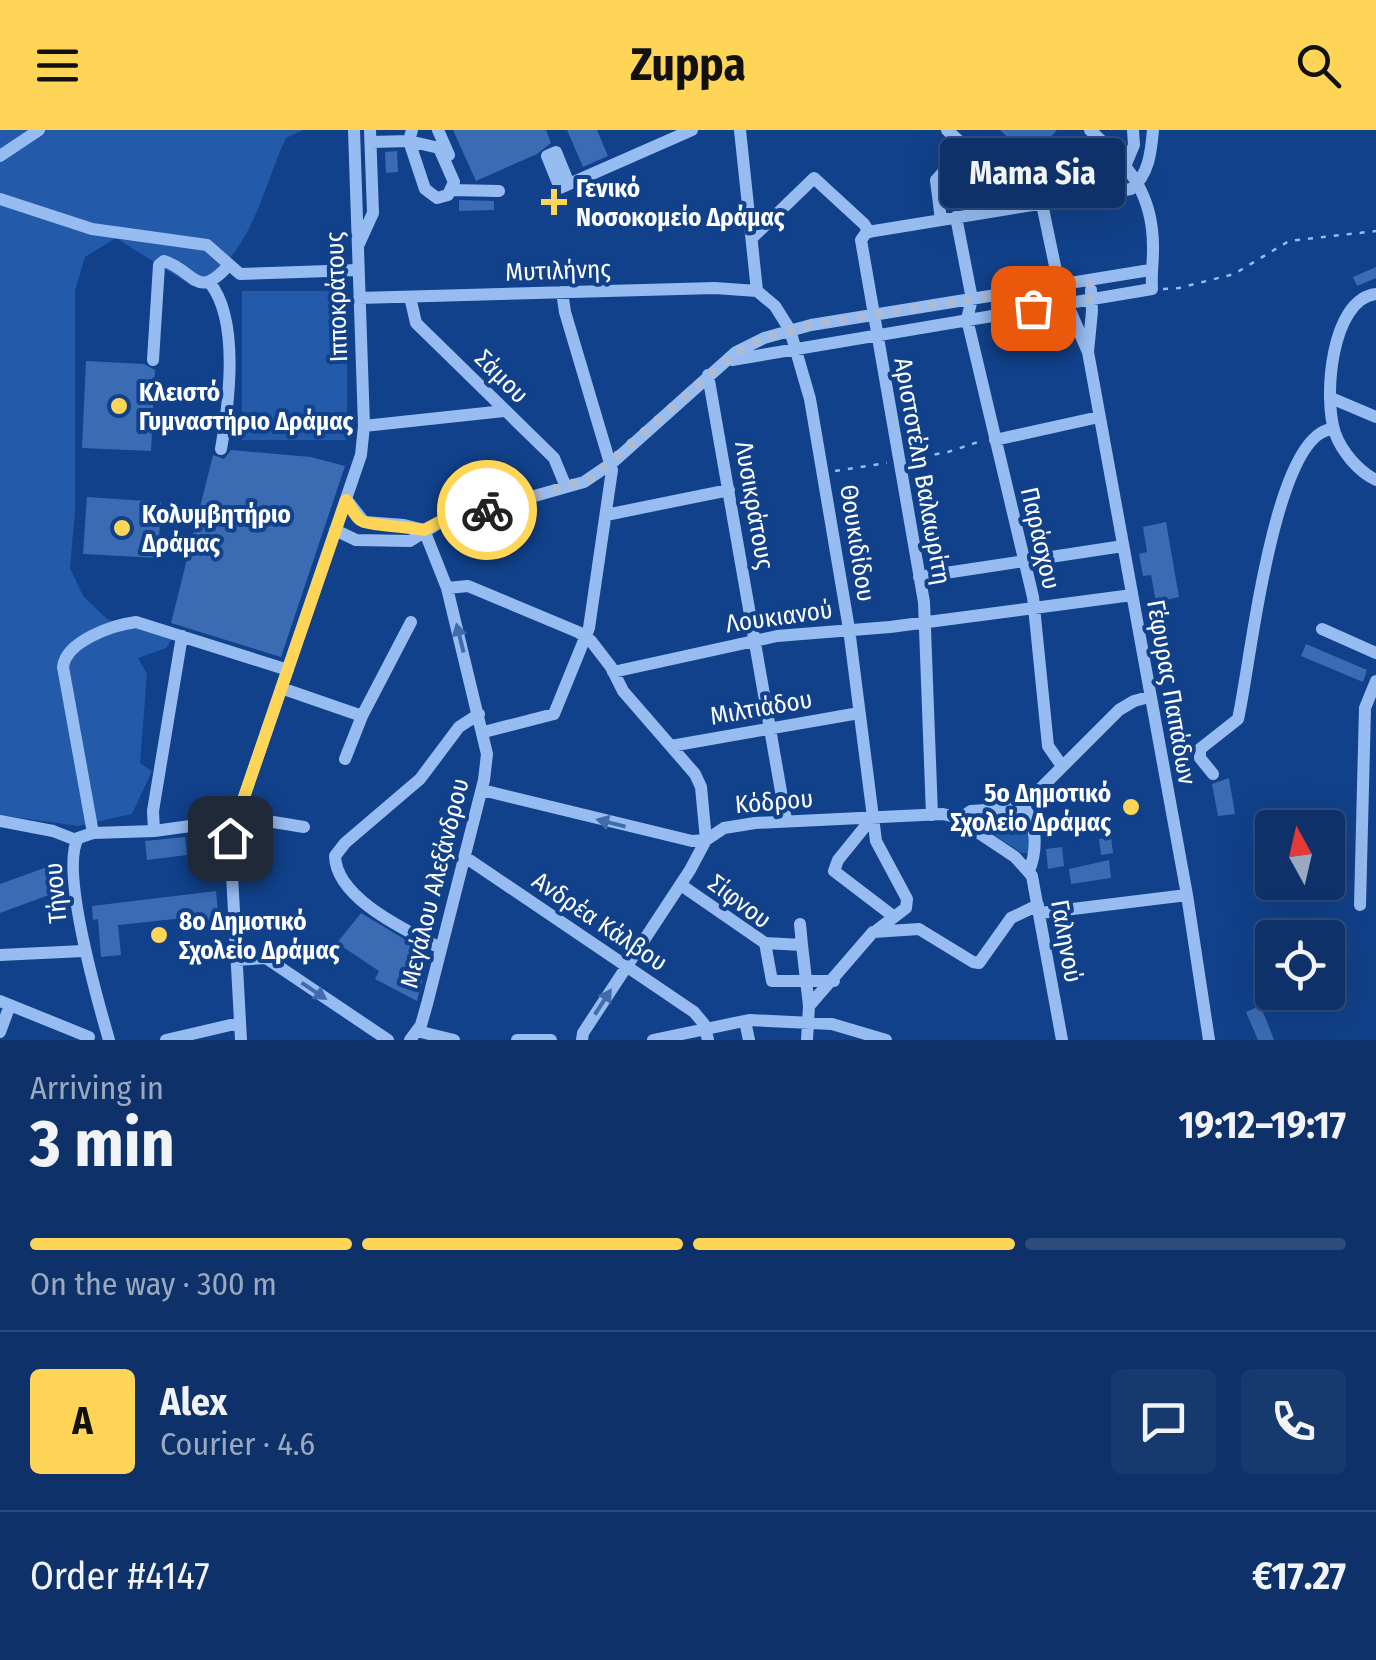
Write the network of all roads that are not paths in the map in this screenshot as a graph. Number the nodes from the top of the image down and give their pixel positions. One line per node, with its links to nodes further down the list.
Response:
1 (39, 130): 13 (street)
2 (354, 130): 27 (street, Ιπποκράτους)
3 (438, 130): 15 (street)
4 (692, 130): 18 (street)
5 (740, 130): 26 (street)
6 (948, 130): 12 (street)
7 (1090, 130): 14 (street)
8 (1133, 130): 14 (street)
9 (1153, 130): 17 (street)
10 (370, 136): 11 (street); 27 (street)
11 (411, 142): 15 (street); 19 (street)
12 (966, 148): 16 (street); 24 (street)
13 (0, 156)
14 (1126, 164): 17 (street)
15 (456, 169): 19 (street)
16 (1004, 182)
17 (1139, 183): 22 (street); 30 (street)
18 (570, 184)
19 (452, 190): 20 (street)
20 (499, 190)
21 (0, 199): 28 (street)
22 (1042, 204): 23 (street); 33 (street)
23 (956, 218): 24 (street); 40 (street)
24 (941, 220): 25 (street)
25 (869, 232): 26 (street); 42 (street, Αριστοτέλη Βαλαωρίτη)
26 (752, 237): 34 (street)
27 (357, 248): 29 (street, Ιπποκράτους)
28 (228, 266): 29 (street); 32 (street)
29 (358, 270): 38 (street, Ιπποκράτους)
30 (1150, 270): 31 (street); 39 (street)
31 (1089, 280): 33 (street); 39 (street)
32 (210, 283): 48 (street); 58 (street)
33 (1058, 285): 40 (street); 41 (street)
34 (758, 291): 35 (street, Μυτιλήνης); 44 (street, Θουκιδίδου)
35 (562, 292): 37 (street, Μυτιλήνης); 60 (street)
36 (1376, 294): 51 (street)
37 (410, 296): 38 (street, Μυτιλήνης); 52 (street, Σάμου)
38 (359, 298): 55 (street, Ιπποκράτους)
39 (1092, 298): 41 (street); 47 (street)
40 (972, 299): 42 (street); 43 (street)
41 (1066, 303): 43 (street); 47 (street)
42 (873, 315): 44 (street); 45 (street, Αριστοτέλη Βαλαωρίτη)
43 (967, 319): 45 (street); 57 (street, Παράσχου)
44 (790, 330): 46 (street, Θουκιδίδου); 49 (street)
45 (876, 334): 46 (street); 70 (street, Αριστοτέλη Βαλαωρίτη)
46 (796, 348): 49 (street); 76 (street, Θουκιδίδου)
47 (1088, 352): 53 (street, Γέφυρας Παπάδων)
48 (152, 360)
49 (725, 362): 50 (street)
50 (708, 376): 60 (street); 63 (street, Λυσικράτους)
51 (1331, 398): 54 (street); 56 (street)
52 (504, 411): 55 (street); 62 (street, Σάμου)
53 (1100, 417): 57 (street); 68 (street, Γέφυρας Παπάδων)
54 (1376, 417)
55 (364, 426): 64 (street, Ιπποκράτους)
56 (1334, 429): 61 (street); 97 (street)
57 (995, 440): 69 (street, Παράσχου)
58 (221, 449)
59 (1376, 458): 61 (street)
60 (612, 464): 62 (street); 65 (street)
61 (1373, 478)
62 (566, 487): 67 (street)
63 (729, 490): 65 (street); 80 (street, Λυσικράτους)
64 (346, 500): 66 (street, Ιπποκράτους); 67 (street)
65 (606, 516): 79 (street)
66 (335, 530): 67 (street); 82 (street, Ιπποκράτους)
67 (424, 530): 71 (street, Μεγάλου Αλεξάνδρου)
68 (1122, 546): 69 (street); 72 (street, Γέφυρας Παπάδων)
69 (1024, 561): 70 (street); 73 (street, Παράσχου)
70 (920, 577): 75 (street, Αριστοτέλη Βαλαωρίτη)
71 (447, 588): 79 (street); 87 (street, Μεγάλου Αλεξάνδρου, one-way to 71)
72 (1132, 595): 73 (street, Λουκιανού); 86 (street, Γέφυρας Παπάδων)
73 (1033, 608): 75 (street, Λουκιανού); 96 (street, Παράσχου)
74 (411, 622): 89 (street)
75 (924, 622): 76 (street, Λουκιανού); 100 (street, Αριστοτέλη Βαλαωρίτη)
76 (849, 629): 80 (street, Λουκιανού); 88 (street, Θουκιδίδου)
77 (1322, 630): 81 (street)
78 (182, 636): 82 (street); 107 (street); 108 (street)
79 (586, 637): 83 (street); 91 (street)
80 (756, 640): 83 (street, Λουκιανού); 90 (street, Λυσικράτους)
81 (1376, 653)
82 (288, 670): 85 (street, Ιπποκράτους)
83 (614, 672): 94 (street)
84 (1376, 681): 93 (street)
85 (281, 688): 89 (street); 103 (street, Ιπποκράτους)
86 (1148, 698): 96 (street); 115 (street, Γέφυρας Παπάδων)
87 (479, 714): 91 (street, Μεγάλου Αλεξάνδρου); 123 (street)
88 (859, 714): 90 (street, Μιλτιάδου); 101 (street, Θουκιδίδου)
89 (362, 716): 95 (street)
90 (771, 726): 94 (street, Μιλτιάδου); 104 (street, Λυσικράτους)
91 (484, 732): 98 (street, Μεγάλου Αλεξάνδρου)
92 (1376, 735): 93 (street)
93 (1362, 743): 116 (street)
94 (671, 746): 110 (street)
95 (345, 759)
96 (1062, 766): 99 (street)
97 (1213, 774)
98 (482, 790): 110 (street, Κόδρου, one-way to 98); 111 (street, Μεγάλου Αλεξάνδρου)
99 (1022, 806): 102 (street, Κόδρου); 113 (street)
100 (932, 815): 101 (street, Κόδρου); 102 (street, Κόδρου)
101 (872, 818): 104 (street, Κόδρου); 118 (street, Θουκιδίδου); 118 (street)
102 (959, 819): 112 (street, Κόδρου)
103 (235, 820): 106 (street, Τήνου); 107 (street, Τήνου); 126 (street, Ιπποκράτους)
104 (786, 820): 110 (street, Κόδρου)
105 (0, 821): 109 (street)
106 (304, 827)
107 (154, 831): 108 (street, Τήνου)
108 (93, 833): 109 (street, Τήνου)
109 (76, 840): 124 (street, Τήνου)
110 (706, 840): 114 (street)
111 (465, 857): 123 (street, Μεγάλου Αλεξάνδρου); 127 (street, Ανδρέα Κάλβου)
112 (1015, 857): 113 (street, Γαληνού)
113 (1030, 871): 117 (street, Γαληνού)
114 (681, 885): 121 (street, Σίφνου); 127 (street)
115 (1187, 895): 117 (street); 152 (street, Γέφυρας Παπάδων)
116 (1360, 904)
117 (1039, 909): 120 (street); 151 (street, Γαληνού)
118 (893, 916): 120 (street)
119 (800, 924): 122 (street)
120 (877, 930): 129 (street)
121 (765, 943): 122 (street); 128 (street, Σίφνου)
122 (802, 944): 128 (street)
123 (440, 948): 138 (street, Μεγάλου Αλεξάνδρου)
124 (84, 951): 125 (street); 139 (street, Τήνου)
125 (0, 955)
126 (236, 960): 134 (street, Ιπποκράτους); 142 (street, one-way to 142)
127 (627, 966): 136 (street, Ανδρέα Κάλβου); 146 (street, one-way to 127)
128 (806, 979): 129 (street); 131 (street)
129 (834, 981): 131 (street)
130 (5, 1003): 135 (street); 137 (street)
131 (809, 1006): 133 (street)
132 (745, 1021): 133 (street); 136 (street); 148 (street)
133 (806, 1022): 149 (street); 150 (street)
134 (239, 1023): 140 (street); 141 (street, Ιπποκράτους)
135 (0, 1032)
136 (706, 1034): 147 (street)
137 (89, 1036)
138 (414, 1036): 143 (street)
139 (109, 1040)
140 (166, 1040)
141 (241, 1040)
142 (388, 1040)
143 (454, 1040)
144 (517, 1040): 145 (street)
145 (551, 1040)
146 (582, 1040)
147 (653, 1040)
148 (749, 1040)
149 (807, 1040)
150 (886, 1040)
151 (1062, 1040)
152 (1209, 1040)

